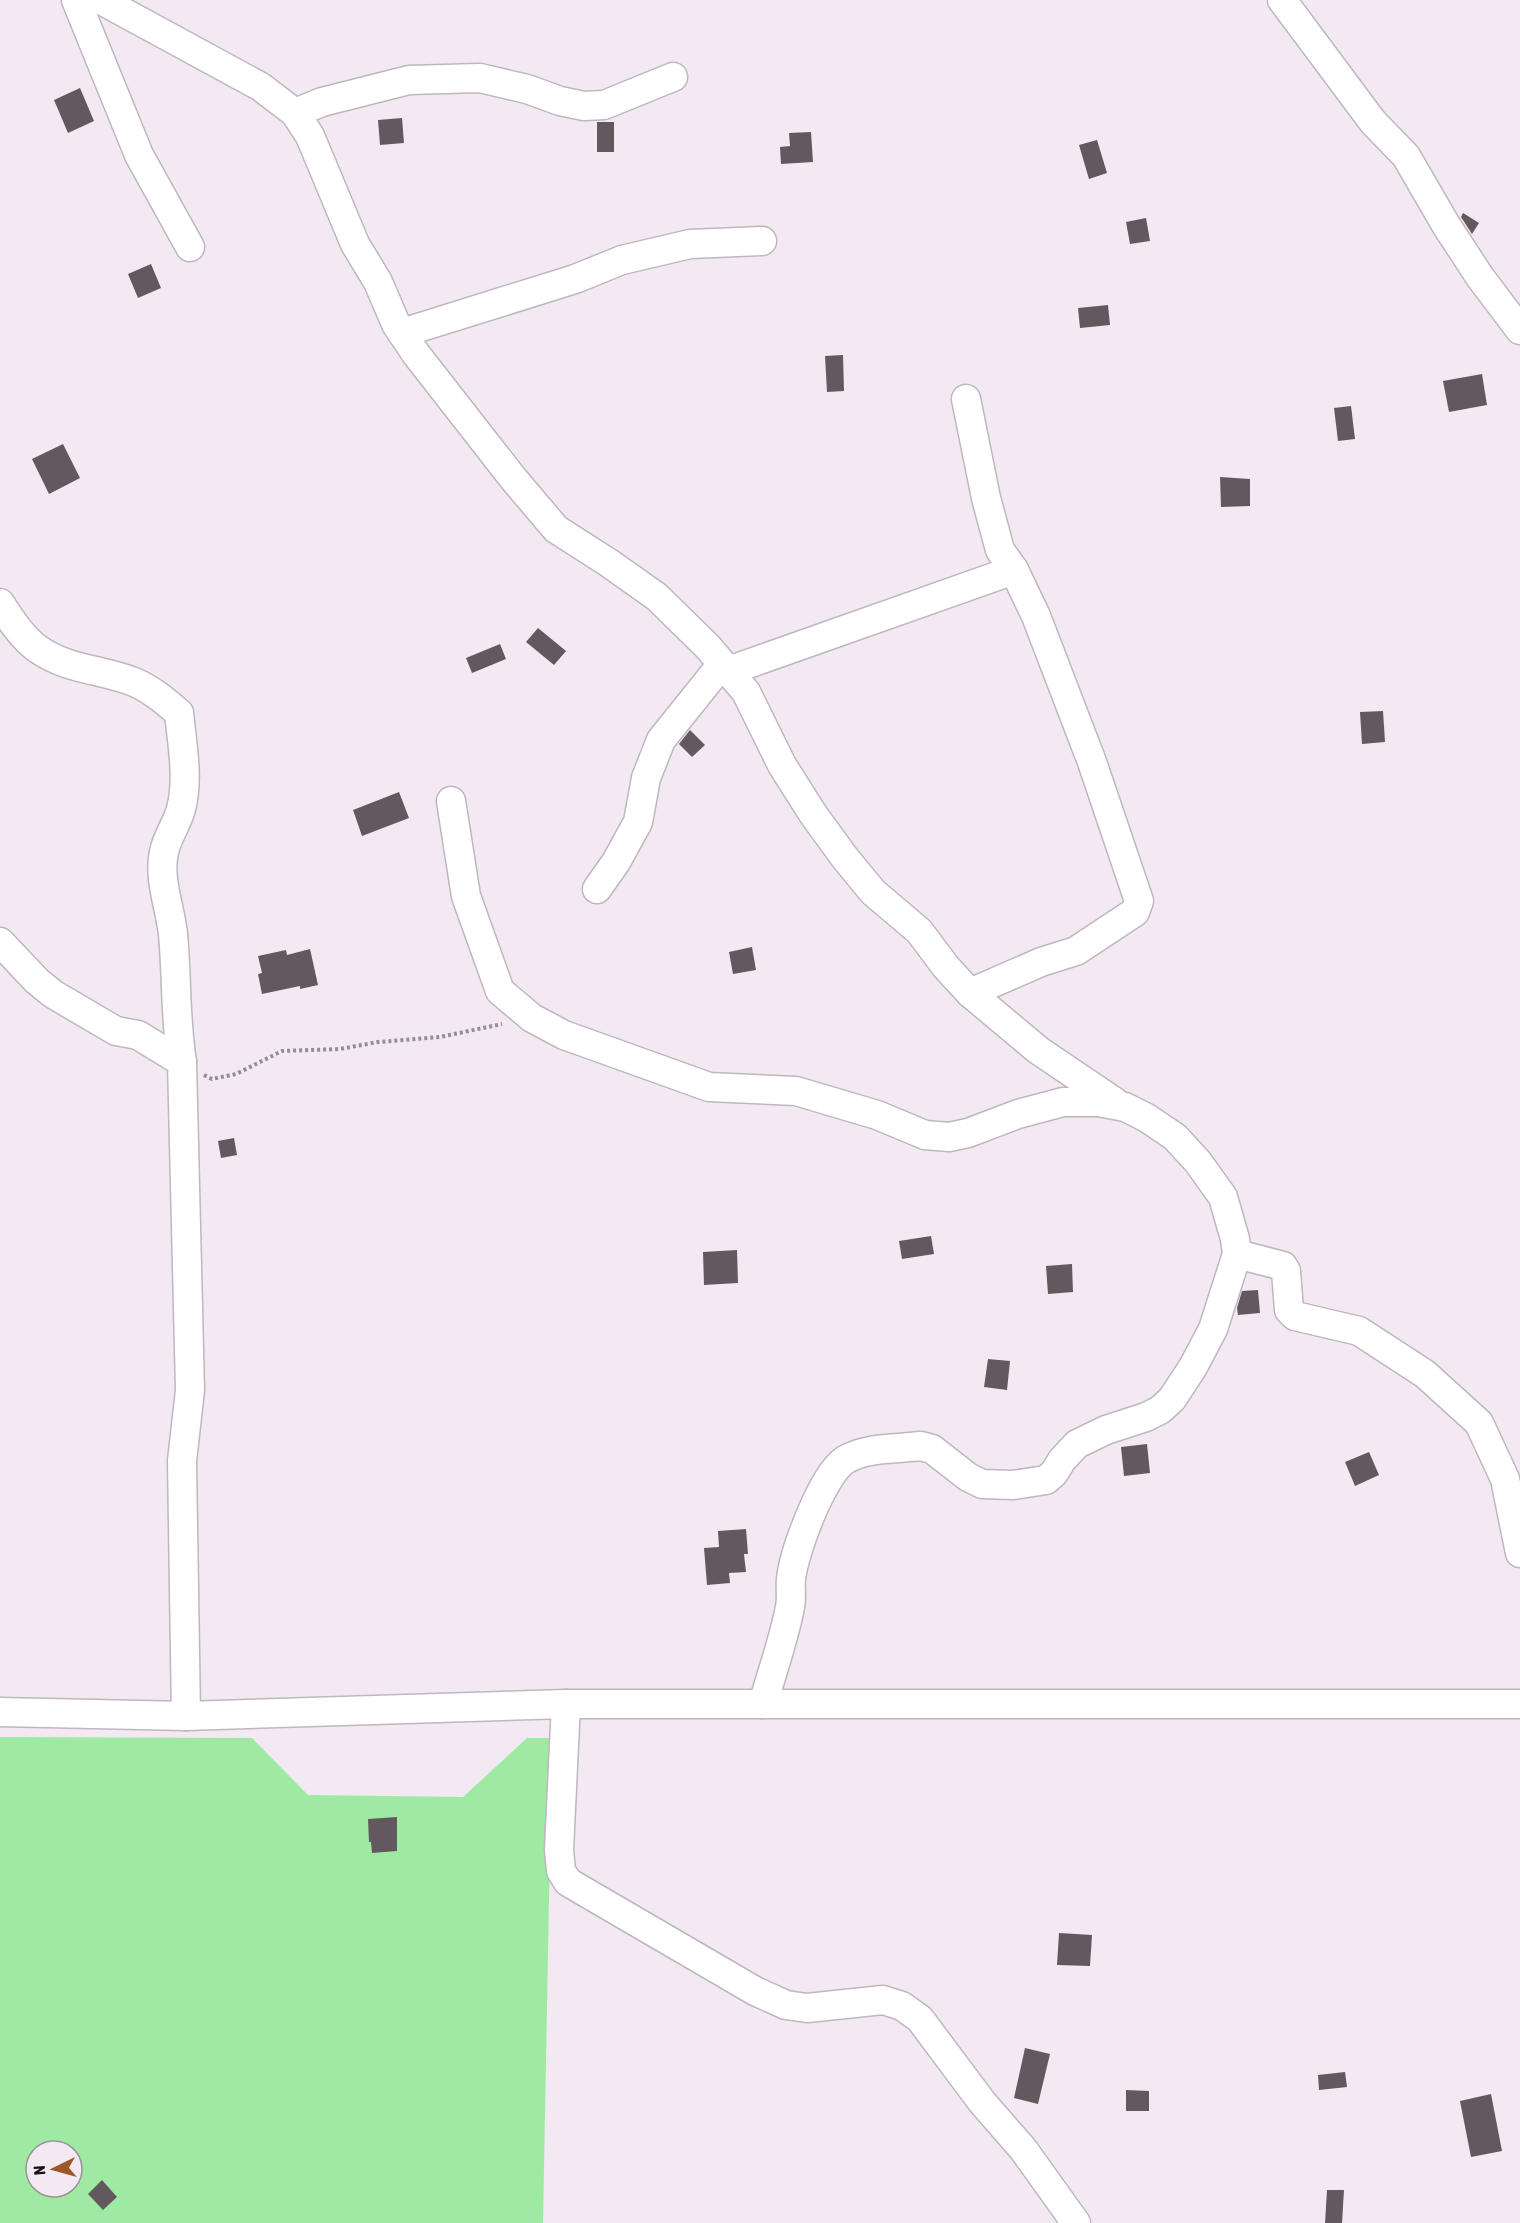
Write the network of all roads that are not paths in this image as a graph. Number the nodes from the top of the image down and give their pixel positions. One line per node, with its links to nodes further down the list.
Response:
1 (76, 0): 7 (street)
2 (101, 0): 5 (street)
3 (1282, 0): 8 (street)
4 (673, 77): 5 (street)
5 (295, 113): 9 (street)
6 (762, 241): 9 (street)
7 (190, 247)
8 (1520, 330)
9 (402, 333): 13 (street)
10 (966, 399): 11 (street)
11 (1014, 570): 13 (street); 17 (street)
12 (3, 613): 18 (street)
13 (725, 668): 15 (street); 17 (street)
14 (451, 801): 20 (street)
15 (597, 889)
16 (0, 942): 18 (street)
17 (970, 993): 19 (street)
18 (182, 1062): 28 (street)
19 (1056, 1063): 20 (street); 21 (street)
20 (1047, 1106): 21 (street)
21 (1125, 1107): 22 (street)
22 (1237, 1254): 23 (street); 25 (street)
23 (1520, 1553)
24 (566, 1704): 25 (street); 28 (street); 29 (street)
25 (763, 1704): 26 (street)
26 (1520, 1704)
27 (0, 1712): 28 (street)
28 (186, 1716)
29 (1076, 2223)

